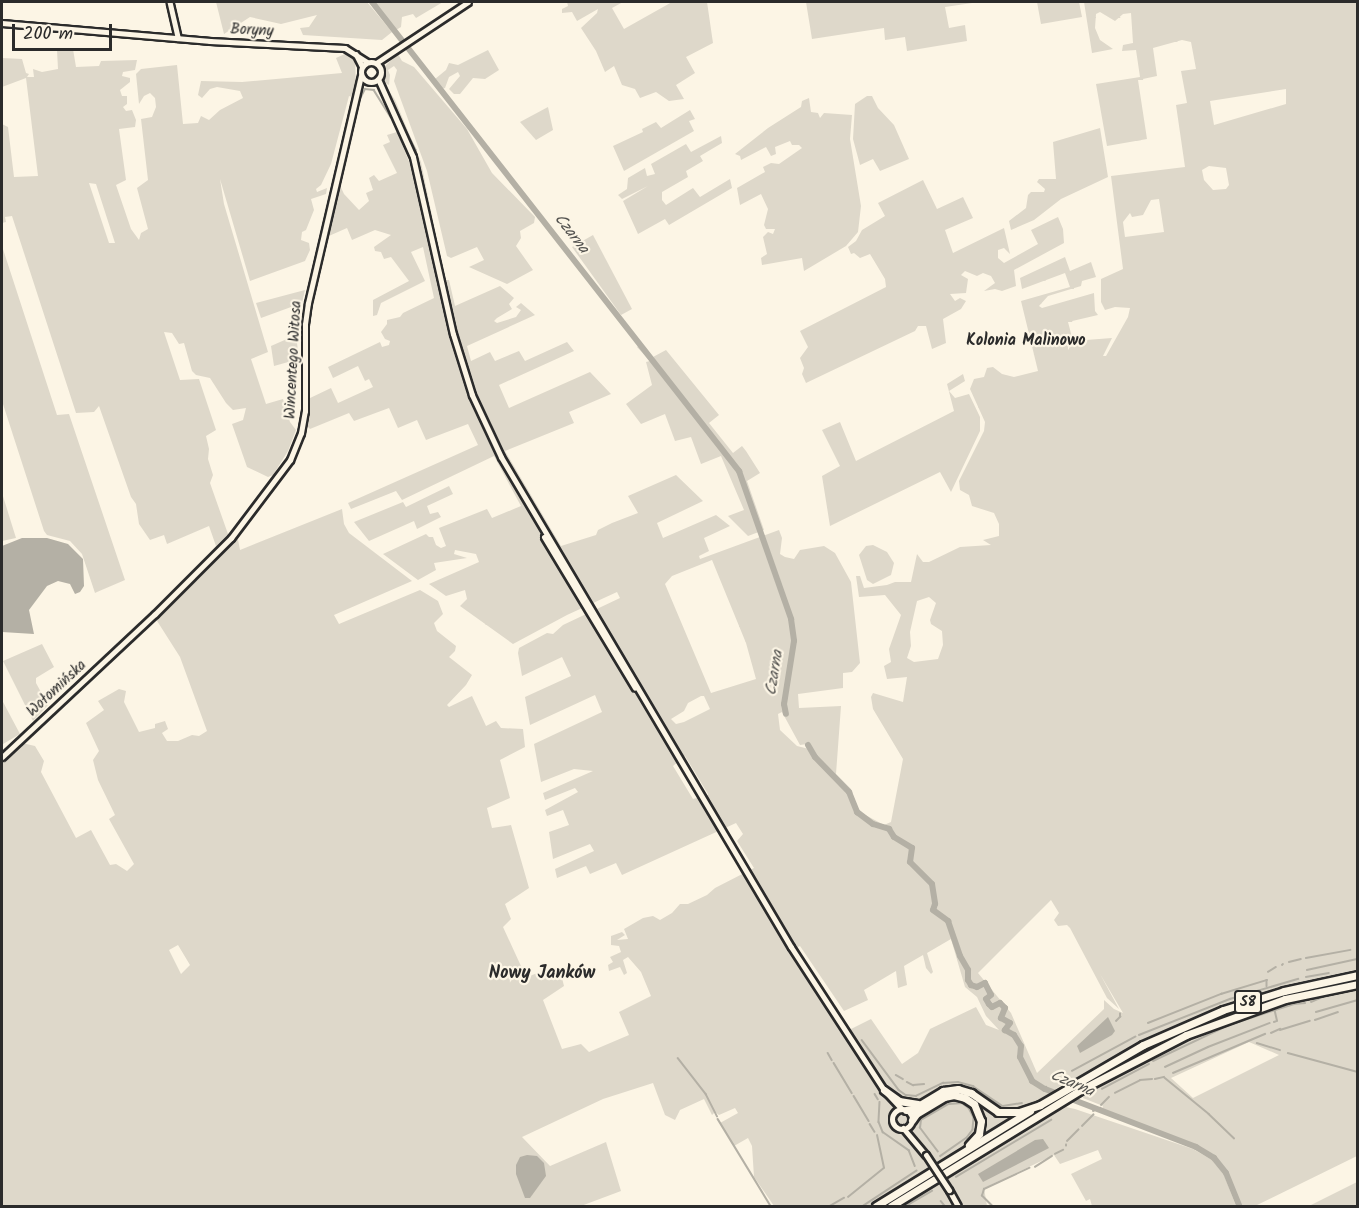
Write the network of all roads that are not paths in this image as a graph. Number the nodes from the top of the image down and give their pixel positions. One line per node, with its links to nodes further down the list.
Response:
1 (170, 2): 4 (street)
2 (468, 2): 6 (main road)
3 (2, 23): 4 (street, Boryny)
4 (177, 38): 5 (street, Boryny)
5 (356, 54): 7 (street, Boryny); 9 (street)
6 (388, 57): 8 (main road); 10 (main road)
7 (367, 62): 8 (main road); 9 (main road)
8 (376, 63): 10 (main road)
9 (362, 66): 11 (main road)
10 (381, 69): 12 (main road)
11 (361, 76): 13 (main road); 14 (main road, Wincentego Witosa)
12 (378, 79): 13 (main road); 15 (main road)
13 (370, 82): 14 (main road, Wincentego Witosa); 15 (main road)
14 (357, 95): 16 (main road, Wincentego Witosa)
15 (384, 95): 20 (main road)
16 (129, 639): 17 (main road, Wołomińska)
17 (2, 757)
18 (1358, 975): 22 (highway, S8)
19 (1358, 984): 29 (highway, S8)
20 (884, 1090): 21 (highway); 23 (main road); 24 (main road)
21 (928, 1099): 22 (highway); 23 (highway)
22 (1041, 1104): 28 (highway, S8)
23 (904, 1110): 24 (main road); 25 (main road)
24 (893, 1116): 26 (main road)
25 (911, 1122): 26 (main road); 27 (main road); 28 (highway)
26 (903, 1128): 27 (main road)
27 (918, 1144): 30 (main road, bridge)
28 (951, 1160): 31 (highway, S8)
29 (927, 1184): 32 (highway, S8); 33 (highway)
30 (959, 1205)
31 (876, 1206)
32 (891, 1206)
33 (899, 1206)

